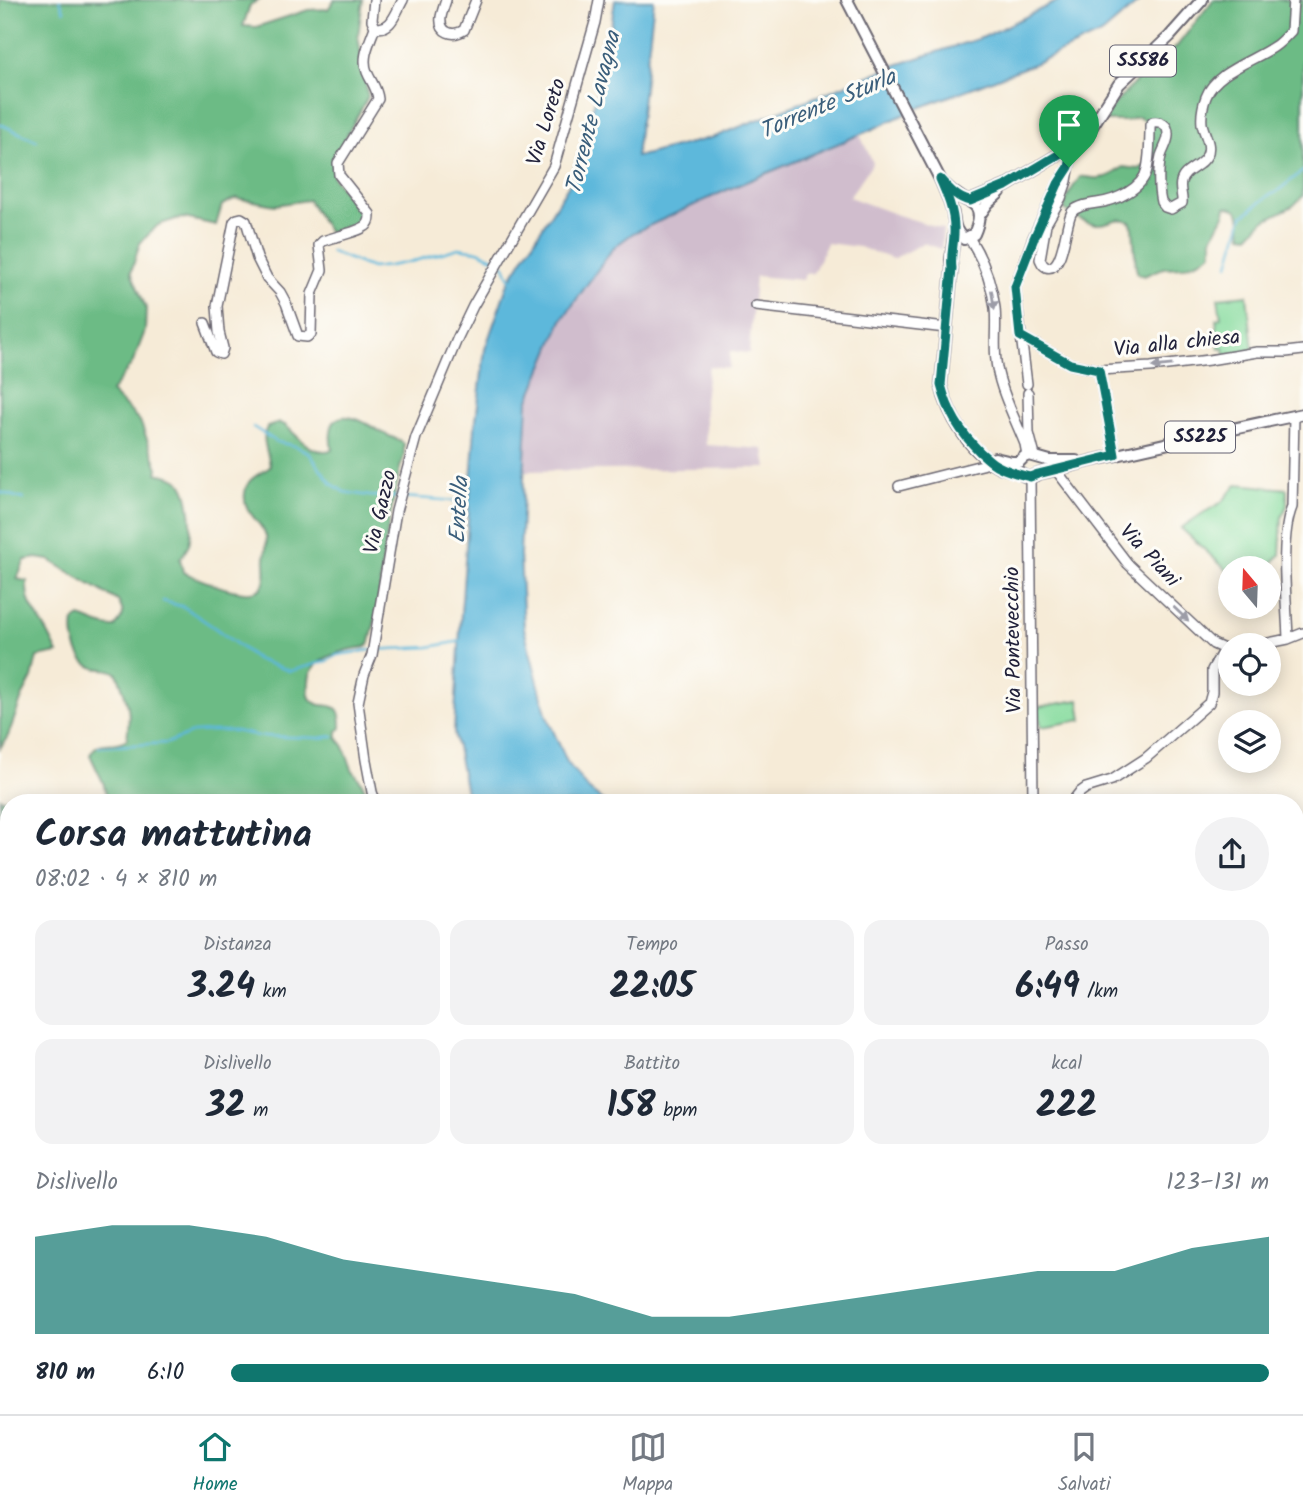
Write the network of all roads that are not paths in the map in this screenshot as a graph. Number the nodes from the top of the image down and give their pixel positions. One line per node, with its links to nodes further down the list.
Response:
1 (374, 0): 9 (street)
2 (403, 0): 9 (street)
3 (446, 0): 4 (street)
4 (476, 0)
5 (600, 0): 19 (street, Via Loreto)
6 (847, 0): 12 (main road, SS225)
7 (1202, 0): 10 (main road, SS586)
8 (1293, 0): 11 (street)
9 (375, 27): 22 (street)
10 (1073, 146): 11 (street); 13 (main road, SS586)
11 (1069, 167): 24 (street)
12 (940, 179): 14 (main road, SS225); 15 (main road, SS225)
13 (1006, 186): 14 (main road, SS586); 16 (main road, SS586)
14 (968, 201): 15 (main road); 16 (main road, SS225)
15 (952, 210): 17 (main road, SS225)
16 (979, 216): 18 (main road, SS225)
17 (955, 229): 18 (main road); 20 (main road, SS225)
18 (967, 238): 20 (main road, SS225); 27 (street, one-way to 27)
19 (508, 246): 41 (street, Via Gazzo)
20 (952, 268): 23 (main road, SS225)
21 (756, 306): 23 (street)
22 (205, 323)
23 (946, 328): 29 (main road, SS225)
24 (1020, 336): 26 (street, Via alla chiesa); 27 (street)
25 (1303, 350): 26 (street, Via alla chiesa, one-way to 26)
26 (1099, 370): 30 (street)
27 (1021, 396): 33 (street); 33 (street)
28 (1298, 415): 30 (main road, SS225); 37 (street)
29 (980, 451): 32 (main road, SS225); 33 (main road, SS225)
30 (1115, 455): 31 (main road, SS225)
31 (1098, 459): 33 (main road, SS225); 34 (main road, SS225)
32 (990, 461): 33 (main road, SS225); 35 (street)
33 (1030, 465): 34 (main road, SS225); 42 (street, Via Pontevecchio)
34 (1056, 470): 39 (street, Via Piani, one-way to 39)
35 (899, 486)
36 (1303, 633): 37 (street)
37 (1288, 639): 38 (street)
38 (1281, 640)
39 (1218, 646)
40 (1218, 662): 43 (street)
41 (373, 794)
42 (1033, 794)
43 (1078, 794)

